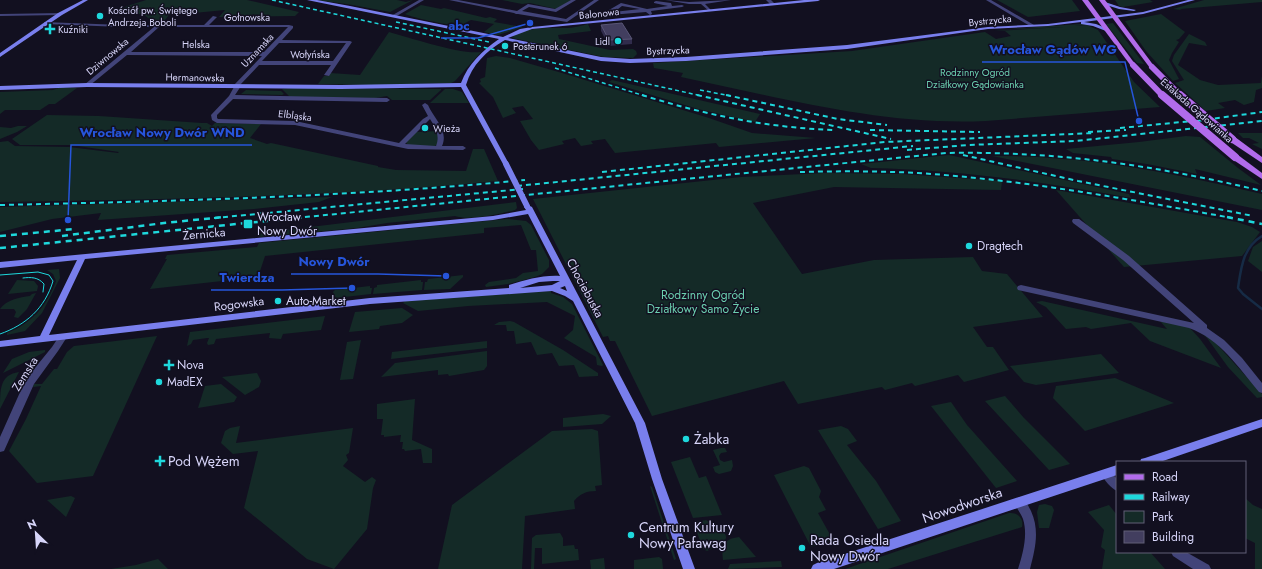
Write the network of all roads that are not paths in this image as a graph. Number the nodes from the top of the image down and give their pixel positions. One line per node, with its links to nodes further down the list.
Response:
1 (86, 0): 28 (street)
2 (309, 0): 33 (street, Bystrzycka)
3 (422, 0): 33 (street)
4 (451, 0): 27 (street)
5 (574, 0): 27 (street)
6 (597, 0): 39 (street)
7 (667, 0): 19 (street)
8 (729, 0): 15 (street)
9 (768, 0): 20 (street)
10 (818, 0): 16 (street, Balonowa)
11 (988, 0): 40 (street)
12 (1085, 0): 35 (main road, Estakada Gądowianka)
13 (1174, 0): 21 (street); 26 (street, Bystrzycka)
14 (1193, 0): 21 (street, Bystrzycka)
15 (709, 1): 19 (street)
16 (804, 1): 20 (street, Balonowa)
17 (656, 2): 23 (street)
18 (1103, 2): 26 (street); 31 (main road, Estakada Gądowianka)
19 (702, 3): 25 (street)
20 (774, 4): 25 (street, Balonowa)
21 (1180, 4): 31 (street, Bystrzycka)
22 (682, 6): 23 (street)
23 (672, 8): 24 (street)
24 (648, 10): 30 (street); 30 (street); 34 (street)
25 (709, 10): 34 (street, Balonowa)
26 (1134, 10): 31 (street, Bystrzycka)
27 (516, 13): 39 (street)
28 (60, 14): 32 (street); 38 (street)
29 (588, 14): 30 (street)
30 (613, 14)
31 (1113, 14): 35 (street, Bystrzycka); 63 (main road, Estakada Gądowianka, bridge)
32 (0, 15)
33 (393, 16): 47 (street, Bystrzycka)
34 (652, 16): 39 (street, Balonowa)
35 (1097, 16): 37 (street, Bystrzycka); 40 (street, Bystrzycka); 46 (main road, Estakada Gądowianka)
36 (215, 17): 43 (street, Gołnowska)
37 (1068, 22): 40 (street, Bystrzycka); 46 (street)
38 (46, 23): 41 (street); 51 (street)
39 (567, 23): 47 (street, Balonowa)
40 (1032, 25): 47 (street, Bystrzycka)
41 (122, 26)
42 (136, 26): 45 (street, Gołnowska)
43 (206, 26): 44 (street, Gołnowska); 45 (street, Gołnowska)
44 (289, 26): 48 (street, Uznamska)
45 (157, 27): 49 (street, Dziwnowska)
46 (1106, 30): 69 (main road, Estakada Gądowianka, bridge)
47 (504, 39): 57 (street)
48 (278, 41): 50 (street, Uznamska); 53 (street, Wołyńska)
49 (125, 53): 50 (street, Helska); 55 (street, Dziwnowska)
50 (266, 54): 52 (street, Uznamska)
51 (0, 55)
52 (258, 63): 53 (street, Wołyńska); 56 (street, Uznamska)
53 (335, 63): 54 (street)
54 (327, 75)
55 (87, 85): 56 (street, Hermanowska); 58 (street, Hermanowska)
56 (237, 86): 57 (street, Hermanowska); 59 (street, Elbląska)
57 (464, 86): 70 (street, Chociebuska, bridge)
58 (0, 88)
59 (231, 97): 60 (street, Elbląska); 64 (street, Elbląska)
60 (387, 100)
61 (424, 105): 62 (street)
62 (431, 116): 64 (street); 65 (street)
63 (1232, 139): 67 (main road); 68 (main road, Estakada Gądowianka)
64 (401, 145): 65 (street, Elbląska)
65 (438, 148): 66 (street, Elbląska)
66 (463, 148)
67 (1262, 155)
68 (1262, 161)
69 (1262, 177)
70 (529, 209): 72 (street, Żernicka); 73 (street, Chociebuska)
71 (1076, 220): 81 (street)
72 (82, 257): 74 (street, Żernicka); 83 (street)
73 (555, 259): 75 (street); 76 (street, Chociebuska)
74 (0, 265)
75 (545, 279): 76 (street, Rogowska); 79 (street, Rogowska)
76 (566, 280): 77 (street, Rogowska); 80 (street, Chociebuska)
77 (553, 288): 79 (street, Rogowska); 80 (street, Rogowska)
78 (1021, 288): 81 (street)
79 (482, 293): 82 (street, Rogowska)
80 (577, 300): 94 (street, Chociebuska)
81 (1212, 334): 85 (street)
82 (63, 337): 83 (street, Rogowska); 87 (street, Zemska)
83 (43, 339): 84 (street, Rogowska)
84 (0, 344)
85 (1262, 389)
86 (1262, 423): 88 (street)
87 (0, 448)
88 (1148, 461)
89 (1116, 470): 90 (street, Nowodworska)
90 (1106, 474): 91 (street); 92 (street, Nowodworska)
91 (1116, 485)
92 (1019, 502): 95 (street, Nowodworska); 96 (street)
93 (1178, 553): 97 (street)
94 (689, 569)
95 (817, 569)
96 (1024, 569)
97 (1205, 569)

